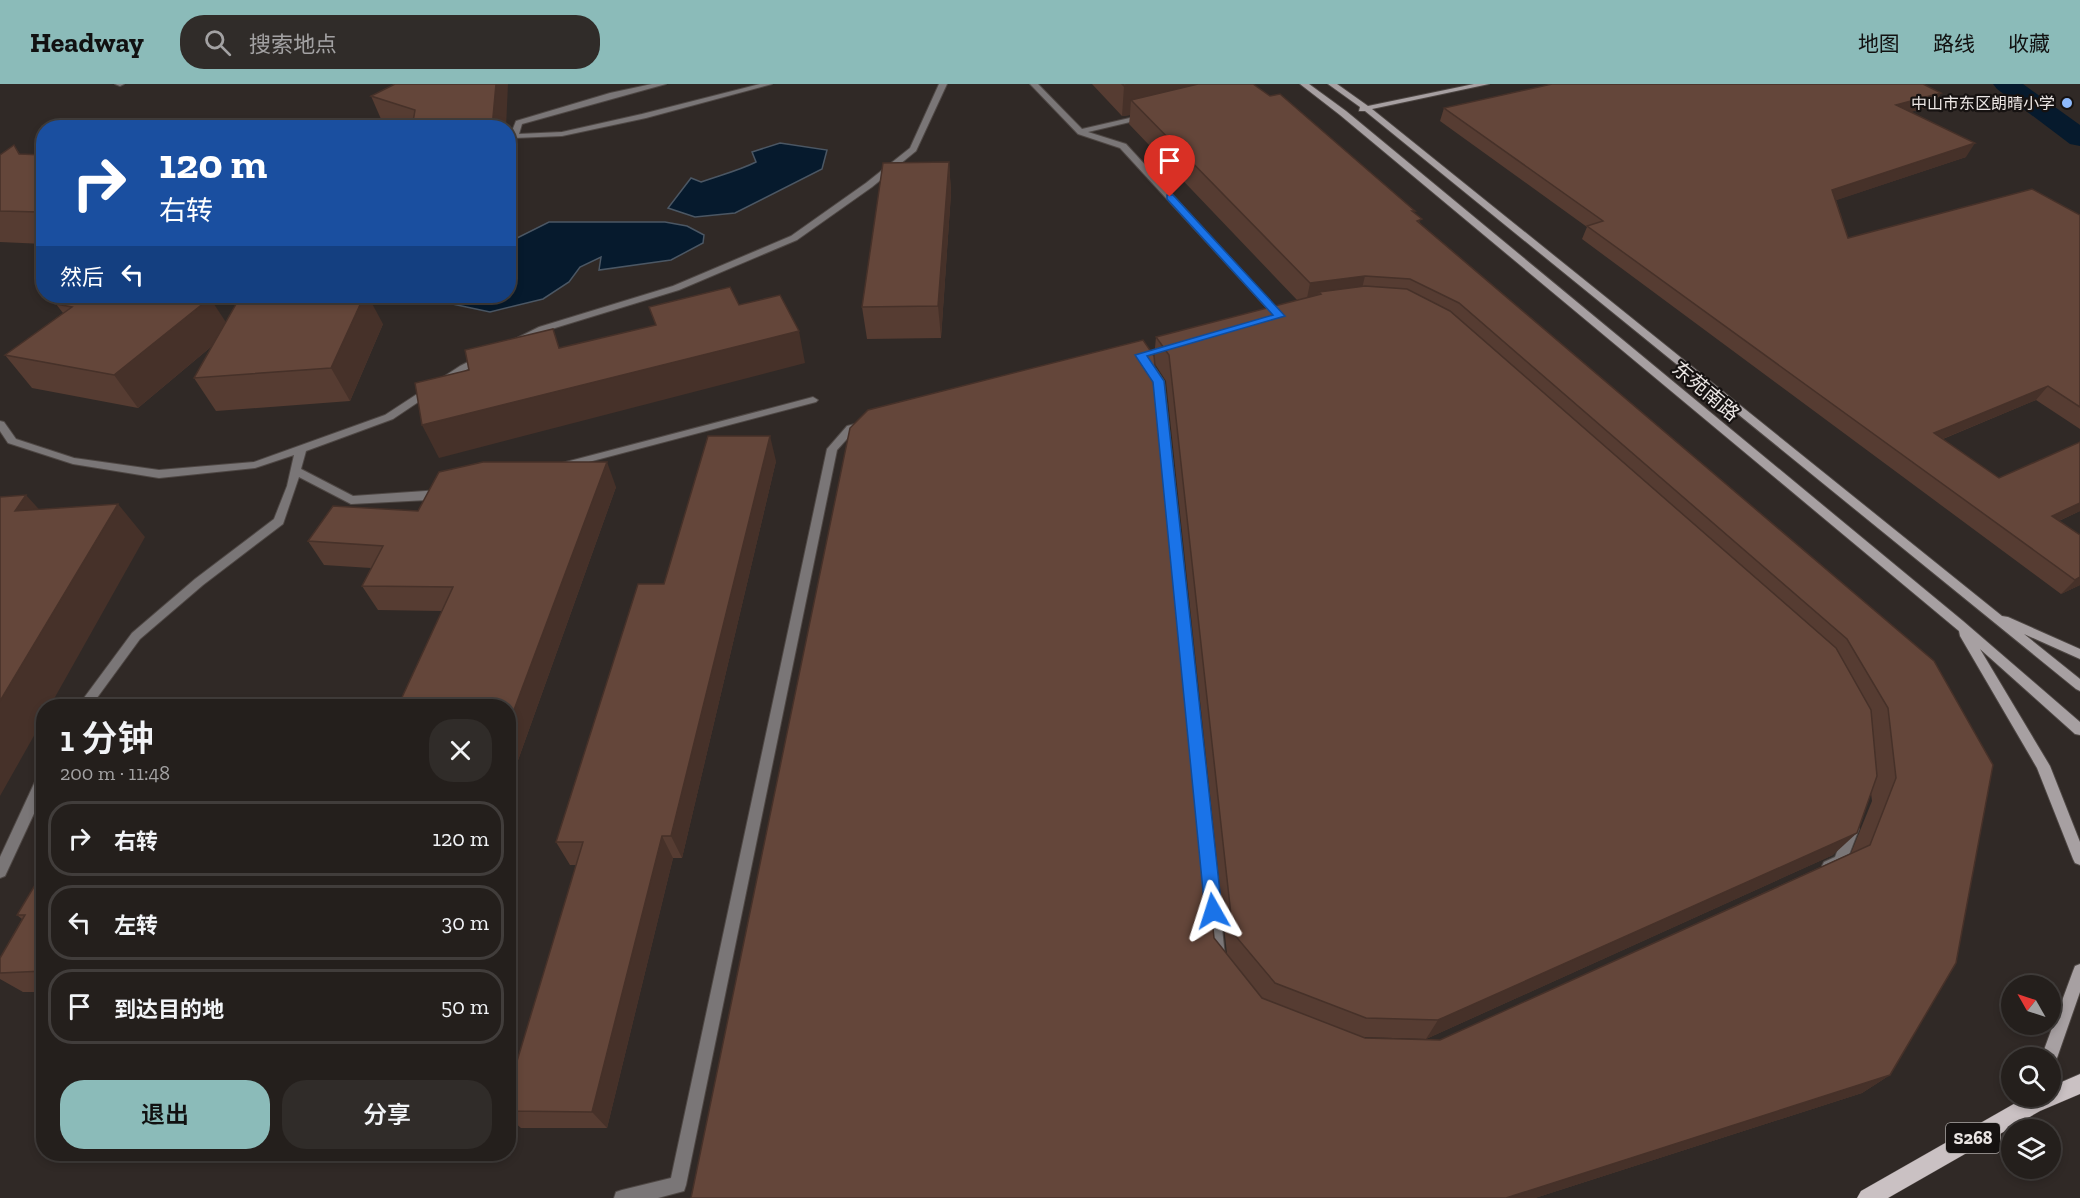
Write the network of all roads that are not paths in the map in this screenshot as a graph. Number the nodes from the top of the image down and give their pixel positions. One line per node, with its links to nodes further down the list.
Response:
1 (662, 84): 11 (street)
2 (768, 84): 13 (street)
3 (943, 84): 15 (street)
4 (1034, 84): 12 (street)
5 (1304, 84): 9 (street, 东苑南路)
6 (1332, 84): 8 (street, 东苑南路)
7 (1485, 84): 8 (street)
8 (1366, 108): 9 (street); 25 (street, 东苑南路)
9 (1343, 113): 26 (street, 东苑南路)
10 (1148, 115): 12 (street)
11 (516, 130)
12 (1081, 132): 14 (street)
13 (516, 136)
14 (1280, 317)
15 (503, 348)
16 (1151, 352): 36 (street)
17 (493, 353): 21 (street)
18 (813, 400): 22 (street)
19 (874, 422): 42 (street)
20 (0, 424): 21 (street)
21 (301, 448): 23 (street)
22 (554, 468)
23 (296, 471): 24 (street); 29 (street)
24 (451, 491)
25 (1986, 612): 27 (street); 28 (street, 东苑南路)
26 (1959, 624): 30 (street, 东苑南路); 33 (street)
27 (2080, 654)
28 (2080, 686)
29 (89, 699)
30 (2080, 730)
31 (36, 794): 35 (street)
32 (1855, 820): 34 (street)
33 (2080, 859)
34 (1818, 871)
35 (0, 872)
36 (1225, 966)
37 (2080, 971): 38 (street)
38 (2053, 1047)
39 (2080, 1084): 40 (main road, S268)
40 (2061, 1091)
41 (2022, 1107): 43 (main road, S268)
42 (622, 1198)
43 (1868, 1198)

